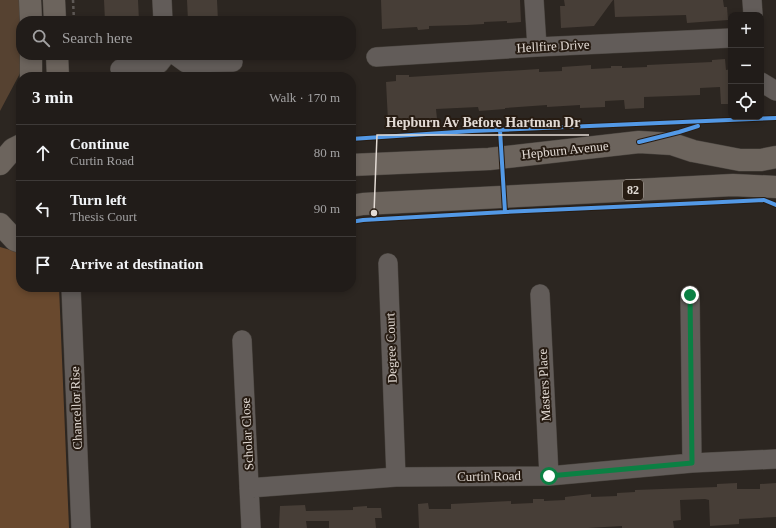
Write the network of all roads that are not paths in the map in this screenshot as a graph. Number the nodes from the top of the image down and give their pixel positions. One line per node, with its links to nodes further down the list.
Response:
1 (30, 0): 7 (main road)
2 (54, 0): 8 (main road)
3 (162, 0): 9 (street)
4 (534, 0): 11 (street)
5 (752, 0): 6 (street)
6 (753, 12)
7 (31, 16)
8 (55, 16)
9 (163, 16)
10 (728, 38): 11 (street, Hellfire Drive)
11 (537, 47): 12 (street, Hellfire Drive)
12 (376, 57)
13 (31, 60): 19 (main road)
14 (57, 60): 20 (main road)
15 (162, 60): 18 (street)
16 (182, 60): 17 (street)
17 (233, 62)
18 (120, 69)
19 (31, 72)
20 (58, 72)
21 (764, 84): 22 (street)
22 (776, 91)
23 (776, 157): 24 (main road, Hepburn Avenue)
24 (356, 165)
25 (776, 187): 26 (main road, 82)
26 (356, 205)
27 (0, 224): 28 (main road)
28 (16, 240)
29 (388, 263): 37 (street, Degree Court)
30 (71, 292): 39 (street, Chancellor Rise)
31 (540, 294): 36 (street, Masters Place)
32 (690, 295): 35 (street)
33 (242, 340): 38 (street, Scholar Close)
34 (776, 459): 35 (street, Curtin Road)
35 (692, 463): 36 (street, Curtin Road)
36 (549, 476): 37 (street, Curtin Road)
37 (396, 477): 38 (street, Curtin Road)
38 (249, 488): 40 (street, Scholar Close)
39 (81, 528)
40 (251, 528)

